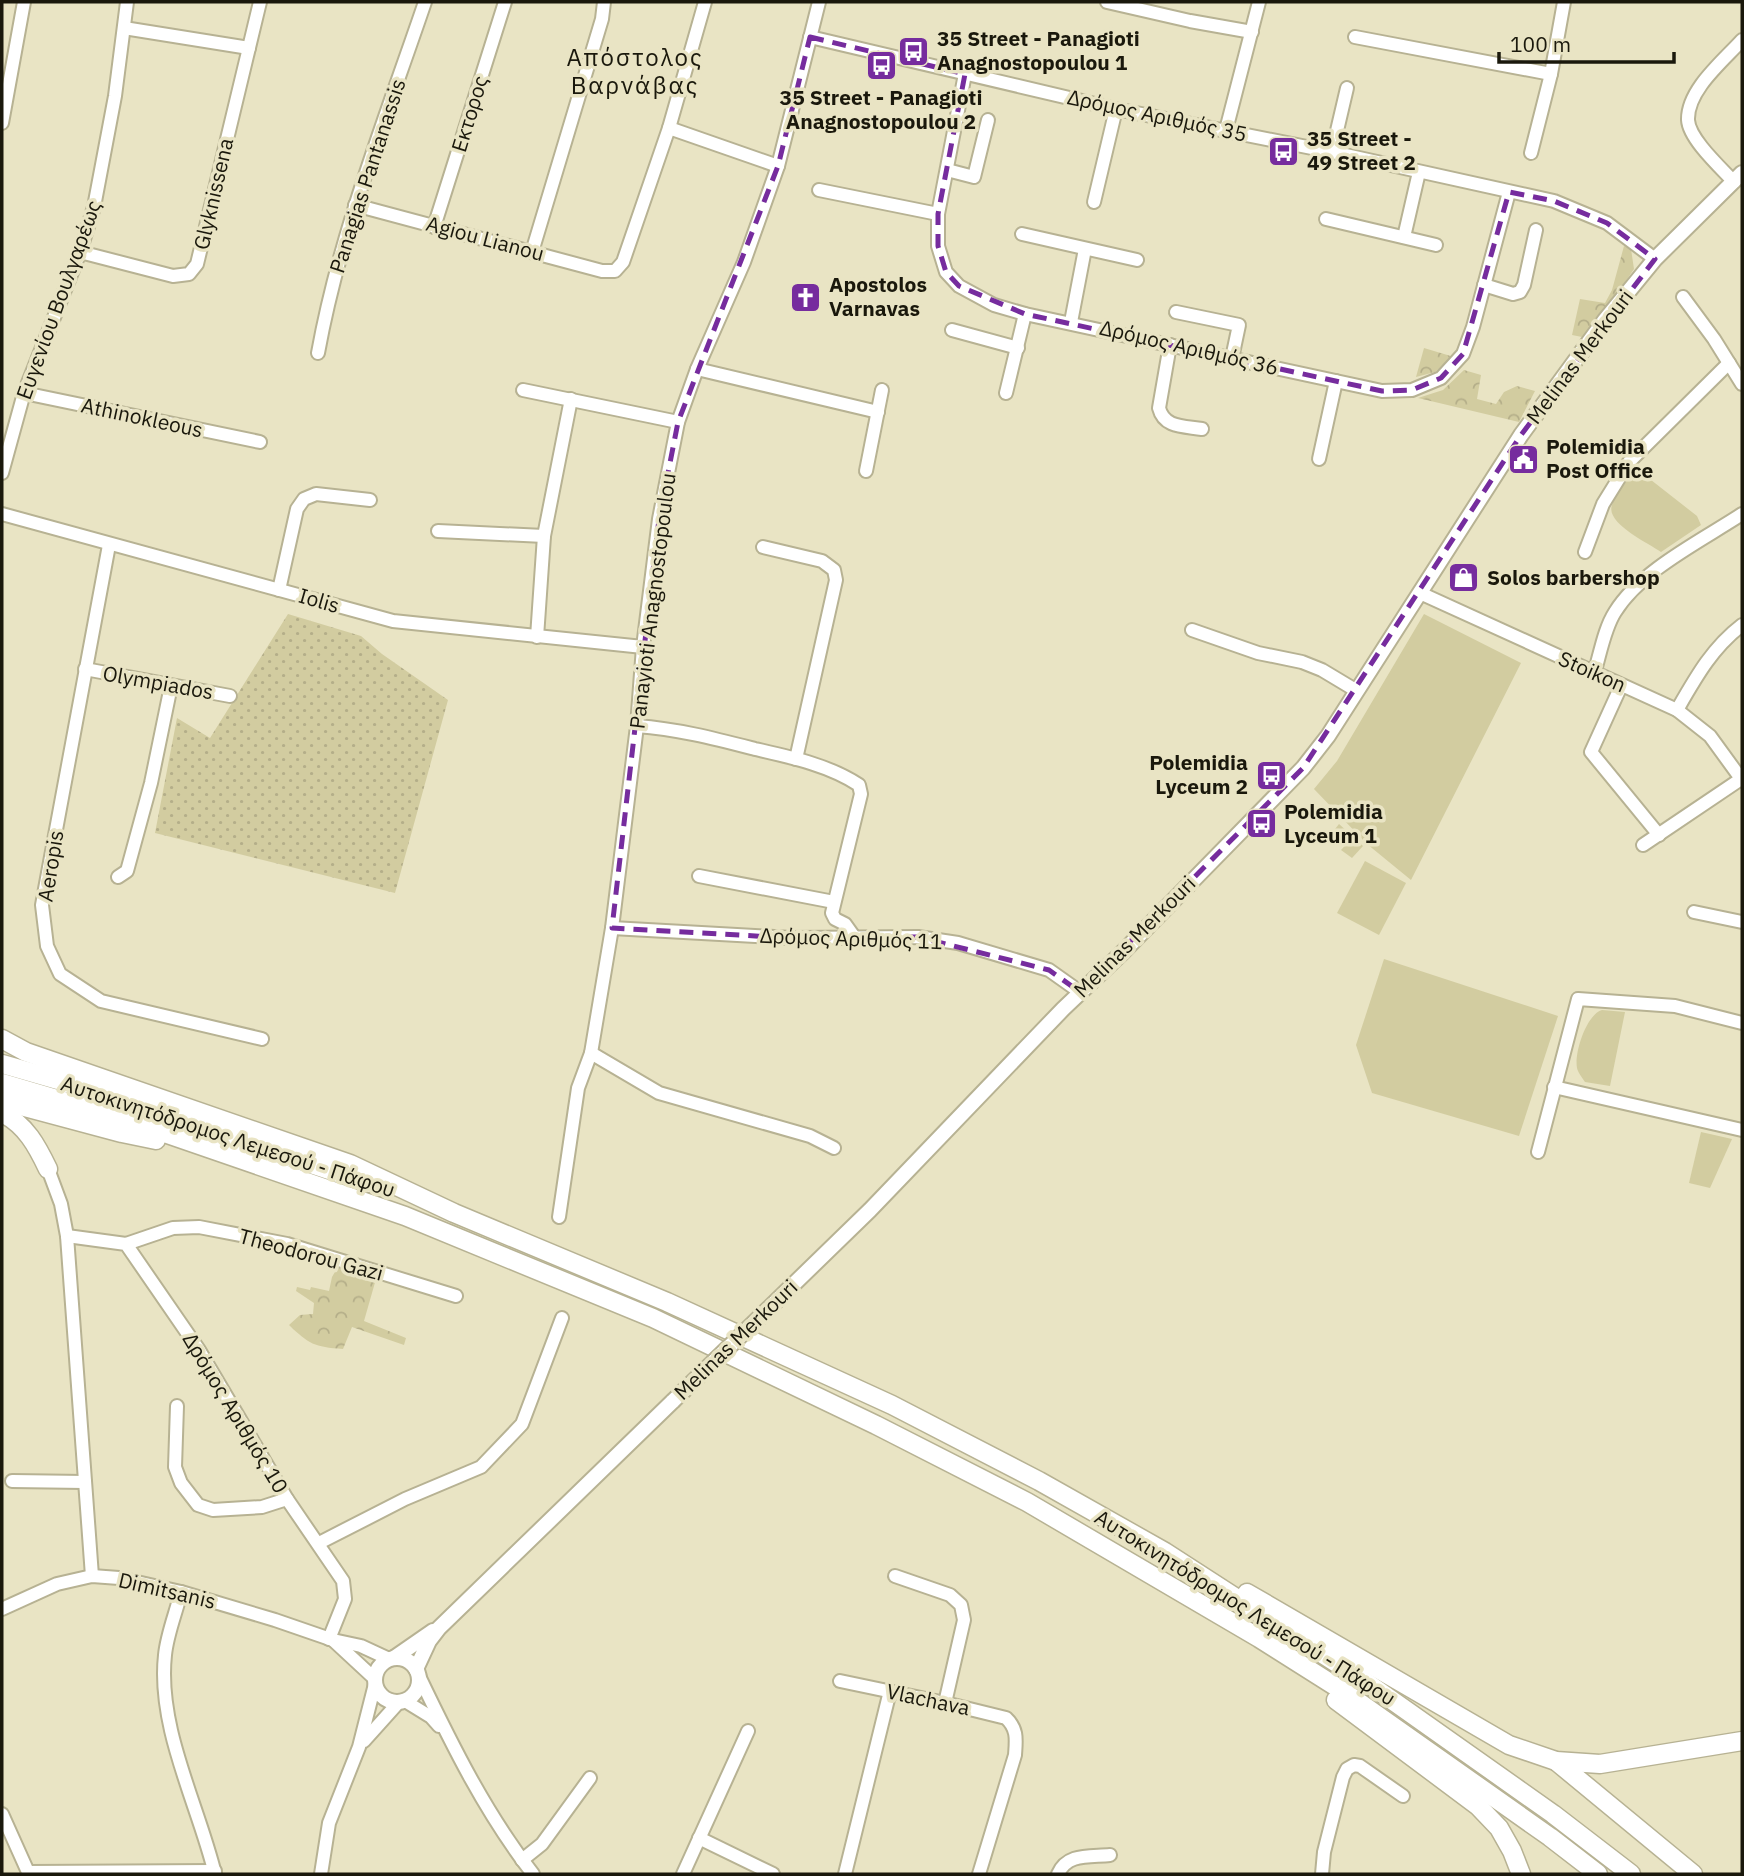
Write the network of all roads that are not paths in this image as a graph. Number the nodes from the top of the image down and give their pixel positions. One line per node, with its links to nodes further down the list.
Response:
1 (24, 2): 20 (street)
2 (127, 2): 13 (street, Ευγενίου Βουλγαρέως)
3 (260, 2): 19 (street, Glyknissena)
4 (425, 2): 38 (street, Panagias Pantanassis)
5 (505, 2): 41 (street, Εκτορος)
6 (604, 2): 47 (street)
7 (705, 2): 27 (street)
8 (818, 2): 15 (street, Panayioti Anagnostopoulou)
9 (1107, 2): 12 (street)
10 (1259, 2): 14 (street)
11 (1564, 2): 22 (street)
12 (1130, 4): 14 (street)
13 (124, 28): 19 (street); 48 (street, Ευγενίου Βουλγαρέως)
14 (1252, 32): 28 (street)
15 (810, 37): 21 (street, Δρόμος Αριθμός 35); 31 (street, Panayioti Anagnostopoulou)
16 (1355, 37): 22 (street)
17 (1742, 40): 34 (street)
18 (2, 48): 20 (street)
19 (249, 48): 48 (street, Glyknissena)
20 (16, 50): 26 (street)
21 (965, 74): 24 (street, Δρόμος Αριθμός 35); 32 (street, Δρόμος Αριθμός 36)
22 (1551, 74): 30 (street)
23 (1347, 88): 29 (street)
24 (1116, 109): 28 (street, Δρόμος Αριθμός 35); 37 (street)
25 (988, 120): 32 (street)
26 (2, 123)
27 (669, 128): 31 (street); 47 (street, Agiou Lianou)
28 (1226, 130): 29 (street, Δρόμος Αριθμός 35)
29 (1332, 152): 33 (street, Δρόμος Αριθμός 35)
30 (1531, 153)
31 (778, 166): 62 (street, Panayioti Anagnostopoulou)
32 (947, 170): 39 (street, Δρόμος Αριθμός 36)
33 (1419, 172): 36 (street, Δρόμος Αριθμός 35); 44 (street)
34 (1738, 177): 49 (main road, Melinas Merkouri)
35 (819, 190): 39 (street)
36 (1509, 192): 49 (street, Δρόμος Αριθμός 35); 51 (street, Δρόμος Αριθμός 36)
37 (1094, 202)
38 (355, 205): 41 (street, Agiou Lianou); 59 (street, Panagias Pantanassis)
39 (938, 214): 54 (street, Δρόμος Αριθμός 36)
40 (1326, 219): 44 (street)
41 (435, 226): 47 (street, Agiou Lianou)
42 (1536, 230): 51 (street)
43 (1022, 234): 46 (street)
44 (1404, 237): 45 (street)
45 (1436, 245)
46 (1085, 249): 50 (street); 55 (street)
47 (532, 251)
48 (80, 252): 67 (street, Ευγενίου Βουλγαρέως)
49 (1655, 259): 86 (main road, Melinas Merkouri)
50 (1137, 260)
51 (1484, 285): 63 (street, Δρόμος Αριθμός 36)
52 (1683, 296): 61 (street)
53 (1176, 312): 60 (street)
54 (1025, 314): 55 (street, Δρόμος Αριθμός 36); 58 (street)
55 (1070, 322): 57 (street, Δρόμος Αριθμός 36)
56 (952, 330): 58 (street)
57 (1170, 345): 60 (street, Δρόμος Αριθμός 36); 72 (street)
58 (1018, 348): 68 (street)
59 (318, 353)
60 (1232, 358): 63 (street, Δρόμος Αριθμός 36)
61 (1729, 363): 64 (street); 84 (street)
62 (697, 369): 70 (street); 71 (street, Panayioti Anagnostopoulou)
63 (1336, 381): 74 (street)
64 (1742, 384)
65 (523, 390): 69 (street)
66 (882, 390): 70 (street)
67 (24, 393): 73 (street, Athinokleous); 76 (street, Ευγενίου Βουλγαρέως)
68 (1006, 393)
69 (571, 399): 71 (street); 81 (street)
70 (878, 412): 75 (street)
71 (678, 422): 90 (street, Panayioti Anagnostopoulou)
72 (1202, 429)
73 (260, 442)
74 (1320, 459)
75 (866, 471)
76 (2, 473)
77 (370, 500): 85 (street)
78 (2, 514): 82 (street, Iolis)
79 (1742, 514): 92 (street)
80 (438, 531): 81 (street)
81 (544, 536): 89 (street)
82 (109, 545): 85 (street, Iolis); 91 (street, Aeropis)
83 (763, 547): 99 (street)
84 (1584, 552)
85 (279, 590): 89 (street, Iolis)
86 (1420, 593): 92 (street, Stoikon); 95 (main road, Melinas Merkouri)
87 (1742, 625): 97 (street)
88 (1192, 630): 95 (street)
89 (537, 637): 90 (street, Iolis)
90 (643, 647): 98 (street, Panayioti Anagnostopoulou)
91 (85, 669): 93 (street, Olympiados); 113 (street, Aeropis)
92 (1594, 674): 94 (street, Stoikon)
93 (171, 686): 96 (street, Olympiados); 104 (street)
94 (1621, 686): 97 (street, Stoikon); 101 (street)
95 (1357, 691): 110 (main road, Melinas Merkouri)
96 (230, 696)
97 (1677, 710): 100 (street, Stoikon)
98 (637, 726): 99 (street); 108 (street, Panayioti Anagnostopoulou)
99 (796, 759): 105 (street)
100 (1742, 780): 101 (street)
101 (1659, 835): 102 (street)
102 (1643, 845)
103 (699, 876): 105 (street)
104 (118, 877)
105 (834, 902): 109 (street)
106 (1694, 912): 107 (street)
107 (1742, 922)
108 (612, 928): 109 (street, Δρόμος Αριθμός 11); 114 (street, Panayioti Anagnostopoulou)
109 (855, 938): 110 (street, Δρόμος Αριθμός 11)
110 (1080, 992): 144 (main road, Melinas Merkouri, bridge)
111 (1742, 1023): 119 (street)
112 (2, 1039): 127 (highway)
113 (262, 1039)
114 (591, 1054): 123 (street); 128 (street, Panayioti Anagnostopoulou)
115 (2, 1058): 117 (highway)
116 (2, 1064): 117 (highway, Αυτοκινητόδρομος Λεμεσού - Πάφου)
117 (58, 1080): 127 (highway, Αυτοκινητόδρομος Λεμεσού - Πάφου)
118 (2, 1083): 125 (highway, Αυτοκινητόδρομος Λεμεσού - Πάφου)
119 (1554, 1087): 122 (street); 124 (street)
120 (2, 1101): 125 (highway)
121 (2, 1113): 126 (highway)
122 (1742, 1130)
123 (834, 1148)
124 (1538, 1152)
125 (228, 1154): 141 (highway, Αυτοκινητόδρομος Λεμεσού - Πάφου)
126 (48, 1169): 129 (street)
127 (454, 1213): 138 (highway, Αυτοκινητόδρομος Λεμεσού - Πάφου)
128 (559, 1217)
129 (67, 1236): 130 (street); 135 (street)
130 (126, 1244): 131 (street, Theodorou Gazi); 136 (street, Δρόμος Αριθμός 10)
131 (456, 1296)
132 (562, 1318): 137 (street)
133 (177, 1406): 136 (street)
134 (12, 1481): 135 (street)
135 (85, 1482): 139 (street)
136 (287, 1499): 137 (street, Δρόμος Αριθμός 10)
137 (319, 1543): 145 (street, Δρόμος Αριθμός 10)
138 (1165, 1552): 157 (highway); 175 (highway, Αυτοκινητόδρομος Λεμεσού - Πάφου)
139 (92, 1576): 142 (street, Dimitsanis); 143 (street, Dimitsanis)
140 (895, 1576): 152 (street)
141 (1162, 1580): 173 (highway); 174 (highway, Αυτοκινητόδρομος Λεμεσού - Πάφου)
142 (181, 1592): 145 (street, Dimitsanis); 164 (street)
143 (2, 1609)
144 (439, 1628): 146 (main road, Melinas Merkouri); 147 (main road, Melinas Merkouri)
145 (331, 1639): 146 (street, Dimitsanis); 149 (street, Dimitsanis)
146 (392, 1659): 147 (main road); 149 (main road)
147 (417, 1673): 151 (main road); 154 (street)
148 (840, 1681): 150 (street, Vlachava)
149 (375, 1682): 151 (main road); 156 (street)
150 (890, 1691): 152 (street, Vlachava); 169 (street)
151 (402, 1702): 154 (street); 156 (street)
152 (945, 1703): 170 (street, Vlachava)
153 (748, 1731): 161 (street)
154 (447, 1734): 163 (street)
155 (1742, 1741): 157 (highway)
156 (359, 1747): 165 (street)
157 (1556, 1761): 176 (highway)
158 (590, 1778): 163 (street)
159 (1403, 1796): 172 (street)
160 (2, 1814): 164 (street)
161 (699, 1838): 167 (street); 168 (street)
162 (1110, 1855): 171 (street)
163 (522, 1860): 166 (street)
164 (215, 1873)
165 (321, 1874)
166 (533, 1874)
167 (683, 1874)
168 (773, 1874)
169 (845, 1874)
170 (979, 1874)
171 (1058, 1874)
172 (1322, 1874)
173 (1521, 1874)
174 (1598, 1874)
175 (1631, 1874)
176 (1693, 1874)

